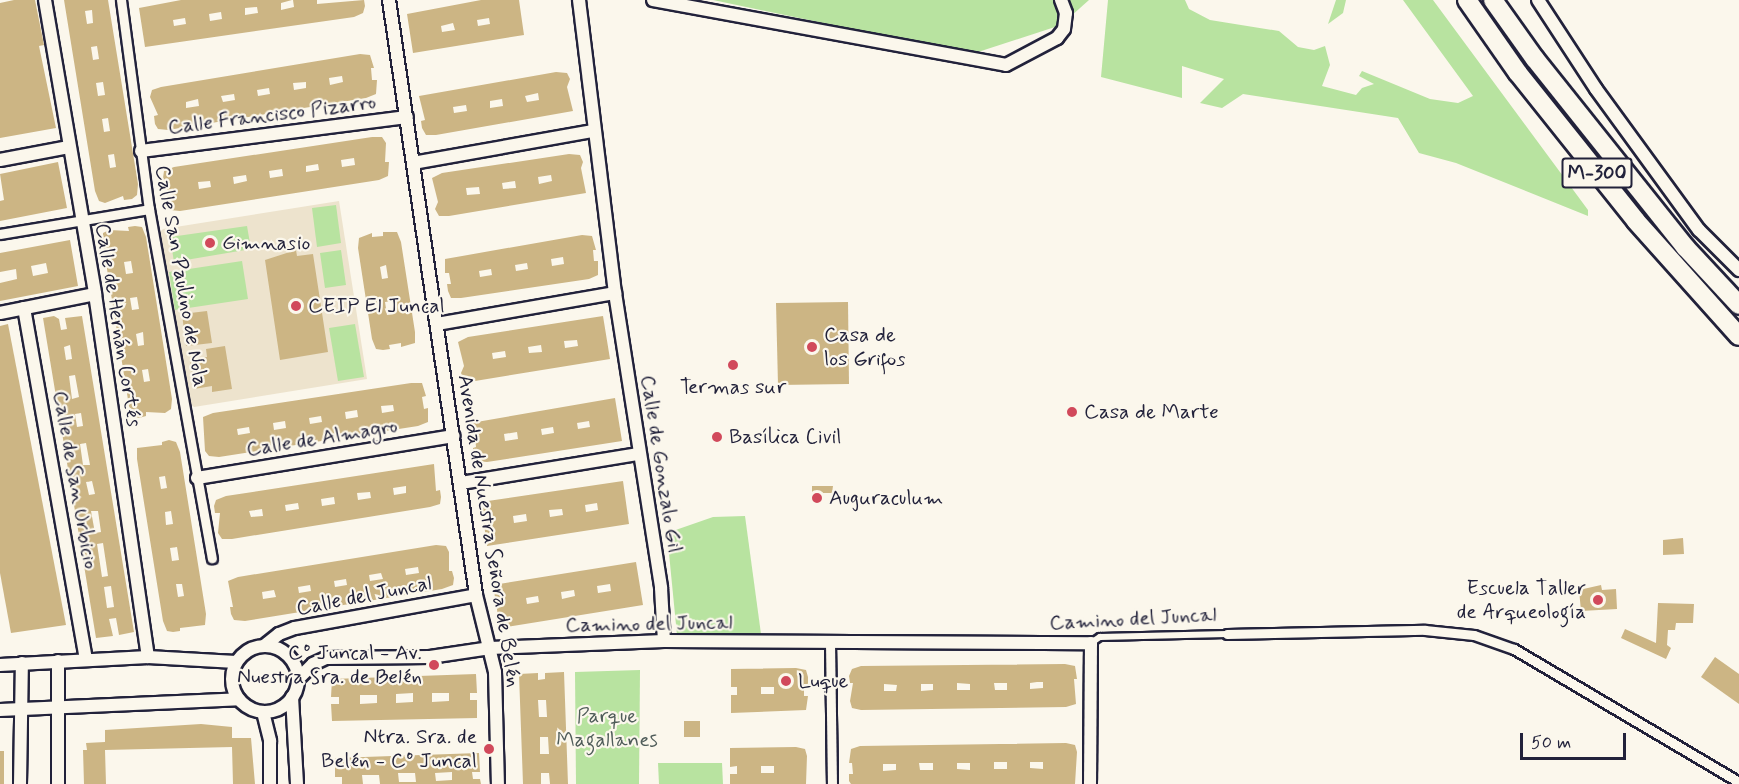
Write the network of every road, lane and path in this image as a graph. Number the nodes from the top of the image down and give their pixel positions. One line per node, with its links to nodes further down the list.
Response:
1 (45, 0): 12 (street, Calle de Hernán Cortés)
2 (121, 0): 13 (street, Calle San Paulino de Nola)
3 (389, 0): 10 (street, Avenida de Nuestra Señora de Belén)
4 (579, 0): 11 (street)
5 (653, 0): 6 (street)
6 (1061, 0)
7 (1467, 0): 26 (main road, M-300)
8 (1493, 0): 22 (main road, M-300)
9 (1538, 0): 19 (street)
10 (406, 117): 13 (street, Calle Francisco Pizarro); 15 (street, Avenida de Nuestra Señora de Belén)
11 (593, 131): 15 (street); 20 (street, Calle de Gonzalo Gil)
12 (69, 147): 14 (street); 17 (street, Calle de Hernán Cortés)
13 (141, 151): 16 (street, Calle San Paulino de Nola)
14 (0, 160)
15 (413, 163): 25 (street, Avenida de Nuestra Señora de Belén)
16 (149, 209): 17 (street); 29 (street, Calle San Paulino de Nola)
17 (83, 220): 18 (street); 21 (street, Calle de Hernán Cortés)
18 (0, 234)
19 (1739, 270)
20 (615, 293): 25 (street); 28 (street, Calle de Gonzalo Gil)
21 (95, 294): 23 (street); 39 (street, Calle de Hernán Cortés)
22 (1739, 305)
23 (24, 308): 24 (street); 40 (street, Calle de San Urbicio)
24 (0, 313)
25 (437, 324): 27 (street, Avenida de Nuestra Señora de Belén)
26 (1739, 336)
27 (454, 435): 29 (street, Calle de Almagro); 30 (street, Avenida de Nuestra Señora de Belén)
28 (639, 454): 30 (street); 34 (street, Calle de Gonzalo Gil)
29 (197, 478): 31 (street, Calle San Paulino de Nola)
30 (461, 483): 32 (street, Avenida de Nuestra Señora de Belén)
31 (212, 558)
32 (476, 595): 37 (street, Calle del Juncal); 38 (street, Avenida de Nuestra Señora de Belén)
33 (1227, 634): 36 (lane, Camino del Juncal); 52 (street, Camino del Juncal)
34 (664, 641): 35 (street, Camino del Juncal); 38 (street, Camino del Juncal)
35 (830, 642): 36 (street, Camino del Juncal); 58 (street)
36 (1091, 643): 59 (street)
37 (264, 646): 42 (street); 45 (street)
38 (490, 648): 45 (street); 57 (street, Avenida de Nuestra Señora de Belén)
39 (148, 657): 40 (street); 42 (street)
40 (86, 659): 41 (street)
41 (58, 661): 43 (street); 48 (street)
42 (236, 662): 47 (street)
43 (22, 663): 44 (street); 50 (street)
44 (0, 664)
45 (298, 679): 46 (street)
46 (292, 697): 51 (street); 56 (street)
47 (239, 699): 48 (street); 51 (street)
48 (60, 708): 50 (street); 54 (street)
49 (0, 710): 50 (street)
50 (21, 710): 53 (street)
51 (263, 712): 55 (street)
52 (1739, 782)
53 (20, 784)
54 (58, 784)
55 (270, 784)
56 (297, 784)
57 (498, 784)
58 (832, 784)
59 (1090, 784)

